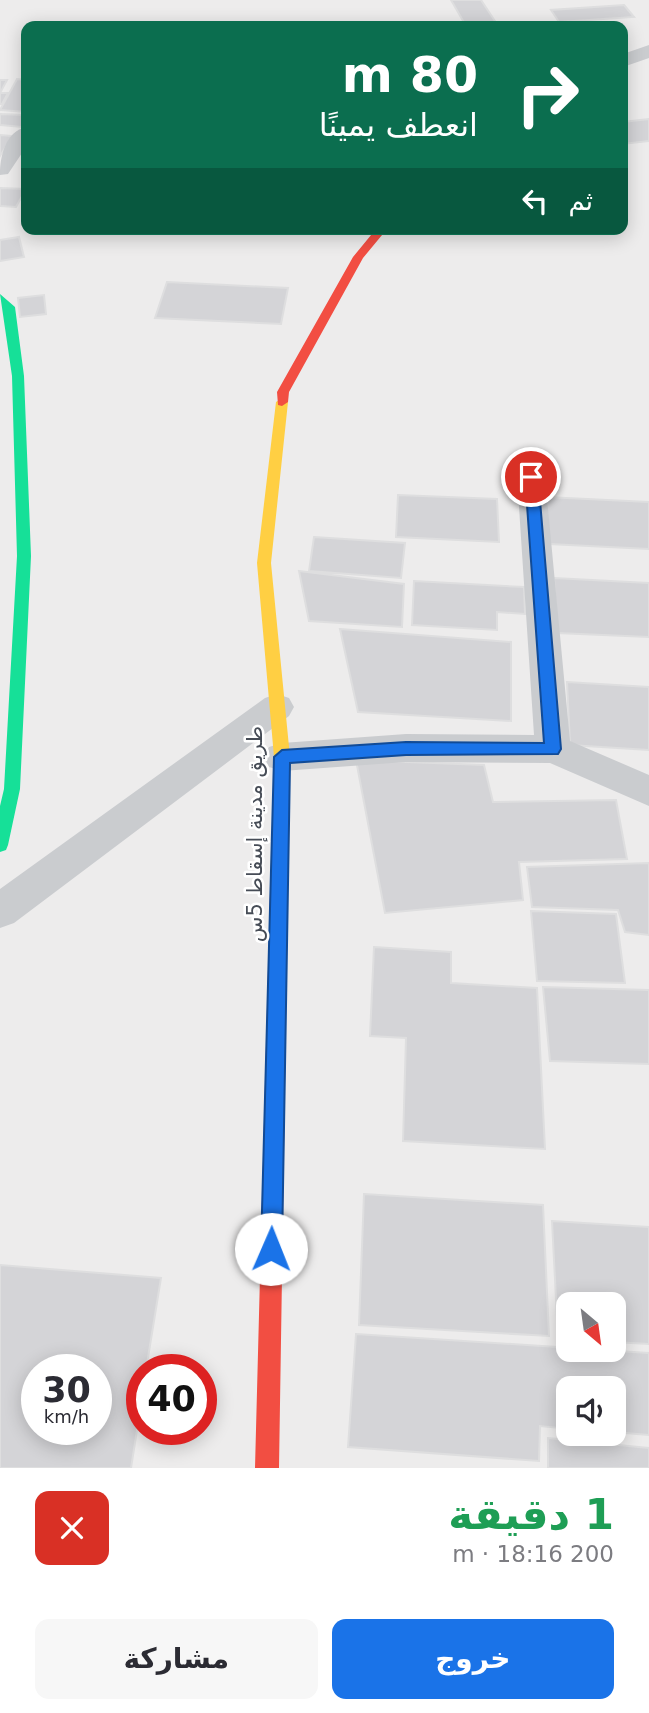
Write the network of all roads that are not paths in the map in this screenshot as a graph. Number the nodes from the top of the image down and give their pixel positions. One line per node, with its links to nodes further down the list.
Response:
1 (649, 51): 2 (street)
2 (628, 59)
3 (21, 140): 4 (street)
4 (0, 169)
5 (377, 235): 8 (street, طريق مدينة إسقاط 5س)
6 (0, 297): 12 (street)
7 (531, 477): 9 (street)
8 (277, 707): 10 (street, طريق مدينة إسقاط 5س); 13 (street)
9 (553, 749): 10 (street); 11 (street)
10 (282, 757): 14 (street, طريق مدينة إسقاط 5س)
11 (649, 791)
12 (0, 845)
13 (0, 911)
14 (267, 1468)

